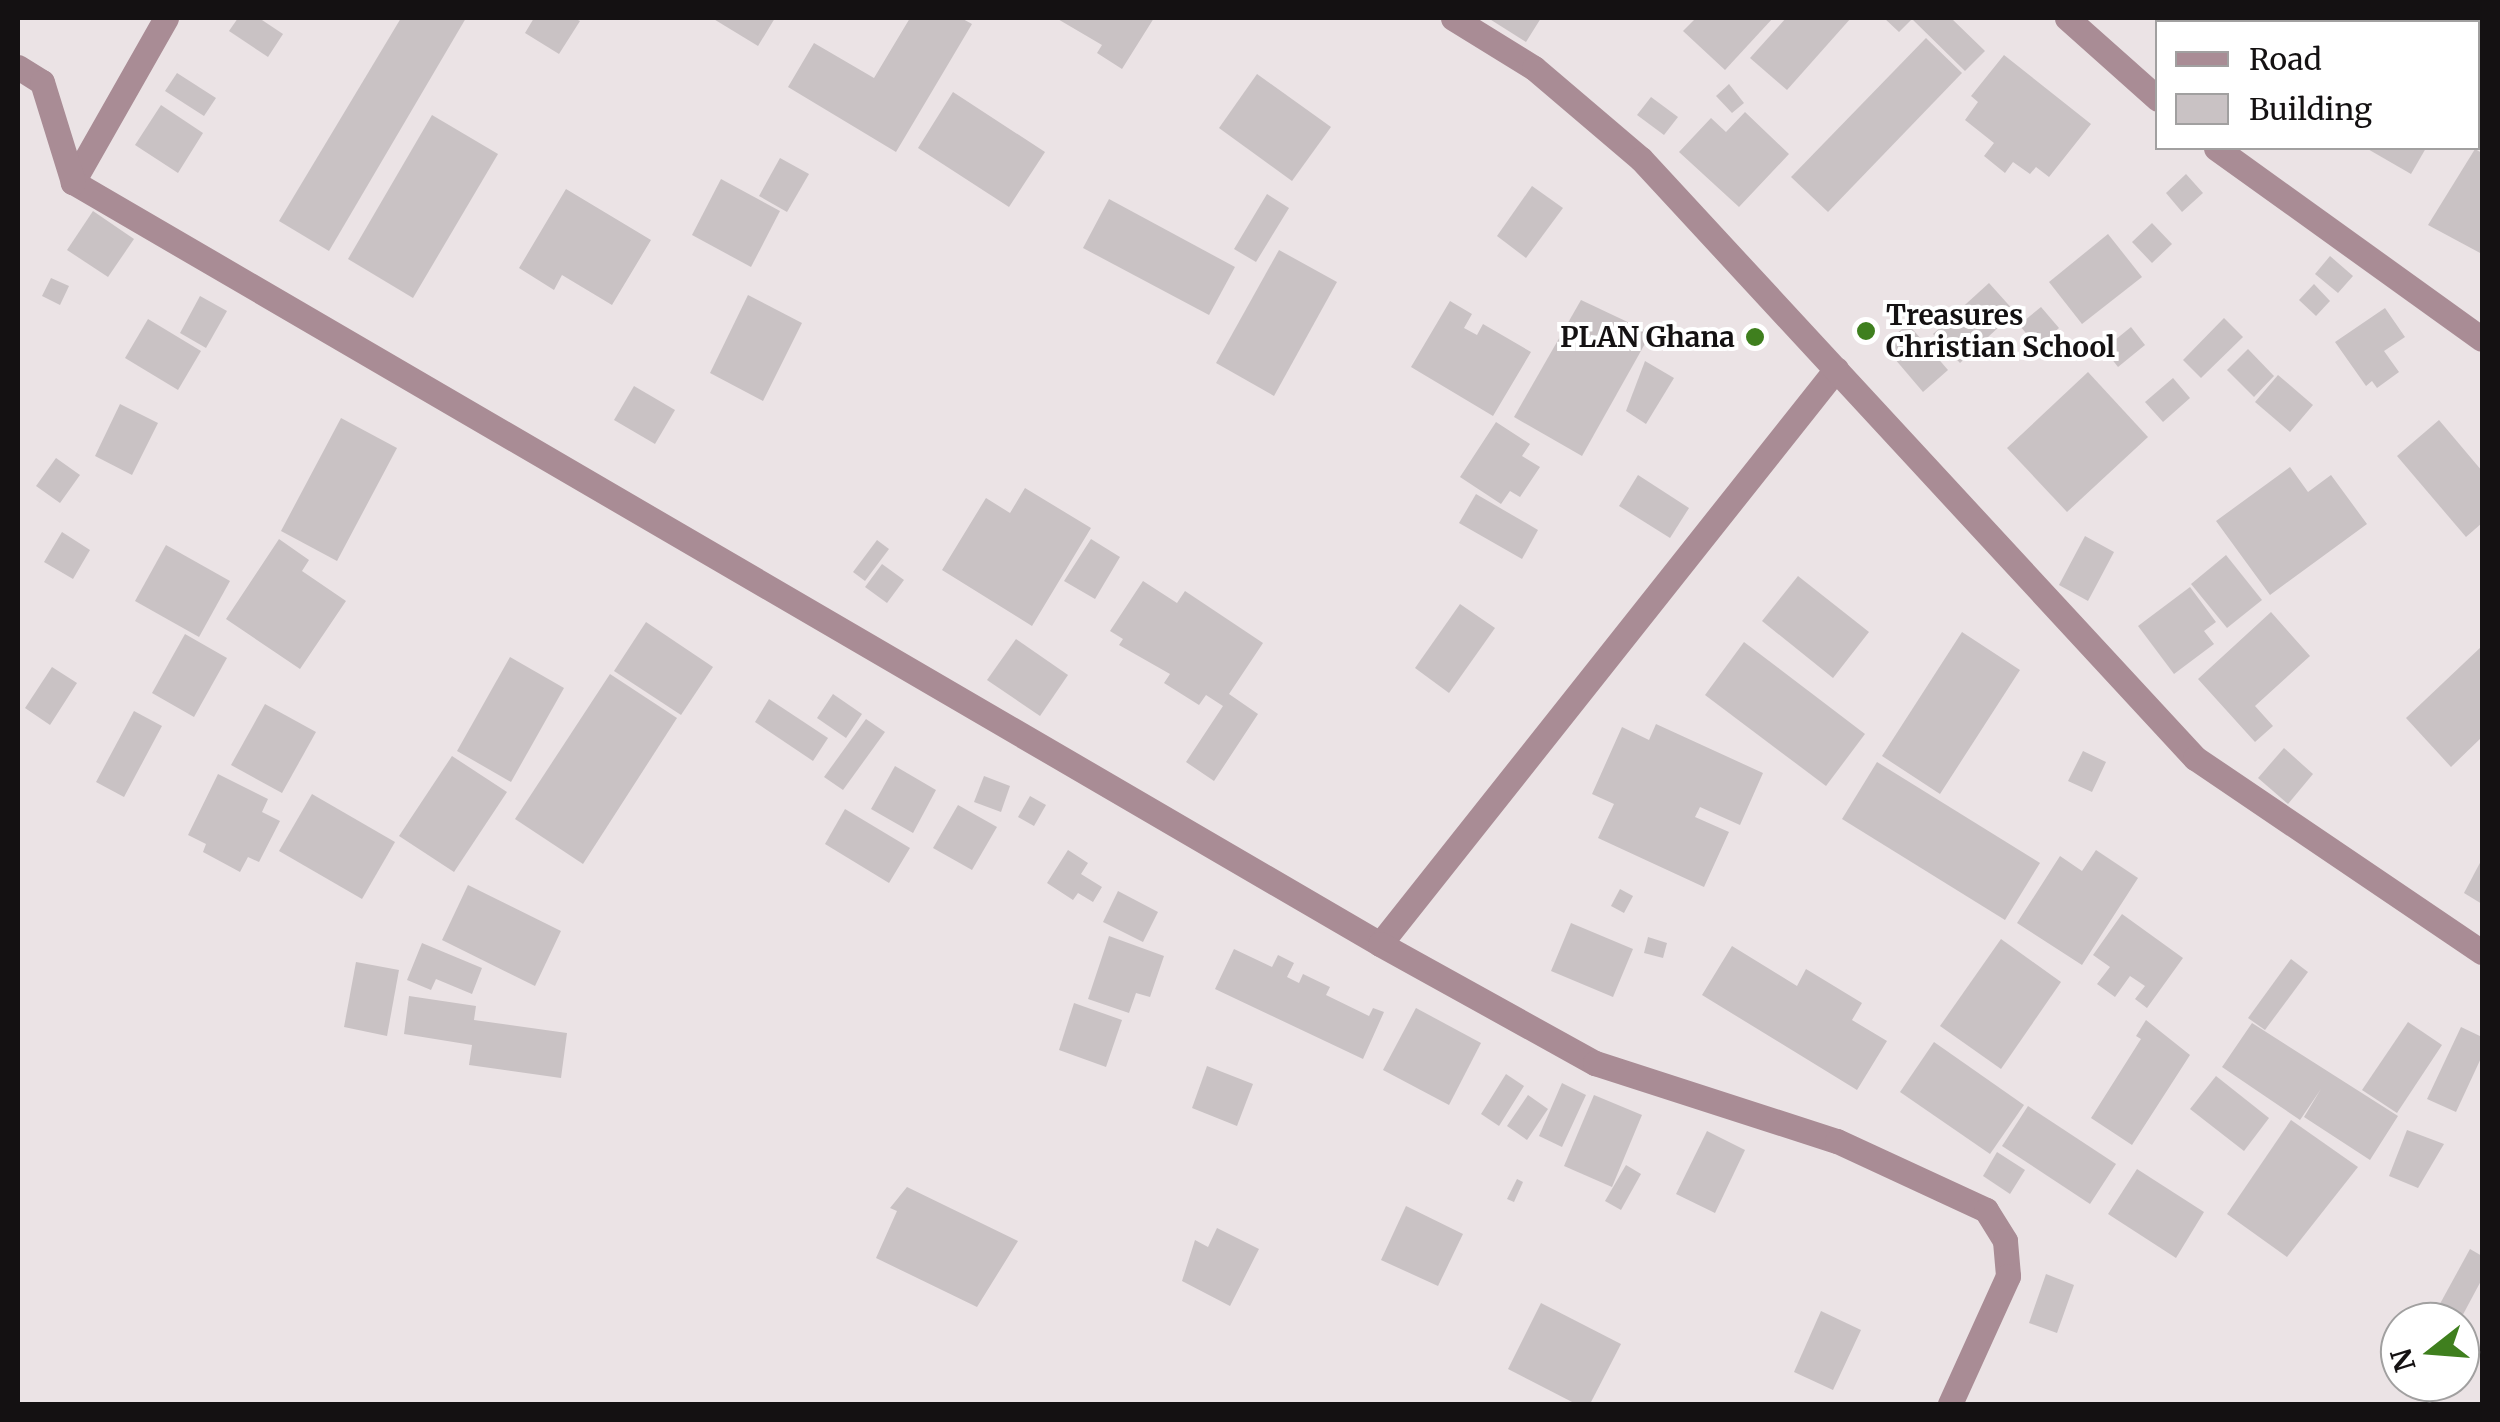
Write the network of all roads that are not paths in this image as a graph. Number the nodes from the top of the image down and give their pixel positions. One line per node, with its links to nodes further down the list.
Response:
1 (166, 18): 7 (street)
2 (1453, 18): 9 (street)
3 (2066, 18): 5 (street)
4 (18, 67): 7 (street)
5 (2155, 96)
6 (2219, 150): 8 (street)
7 (73, 182): 10 (street)
8 (2482, 339)
9 (1836, 369): 10 (street); 11 (street)
10 (1380, 944): 12 (street)
11 (2482, 952)
12 (1950, 1404)

